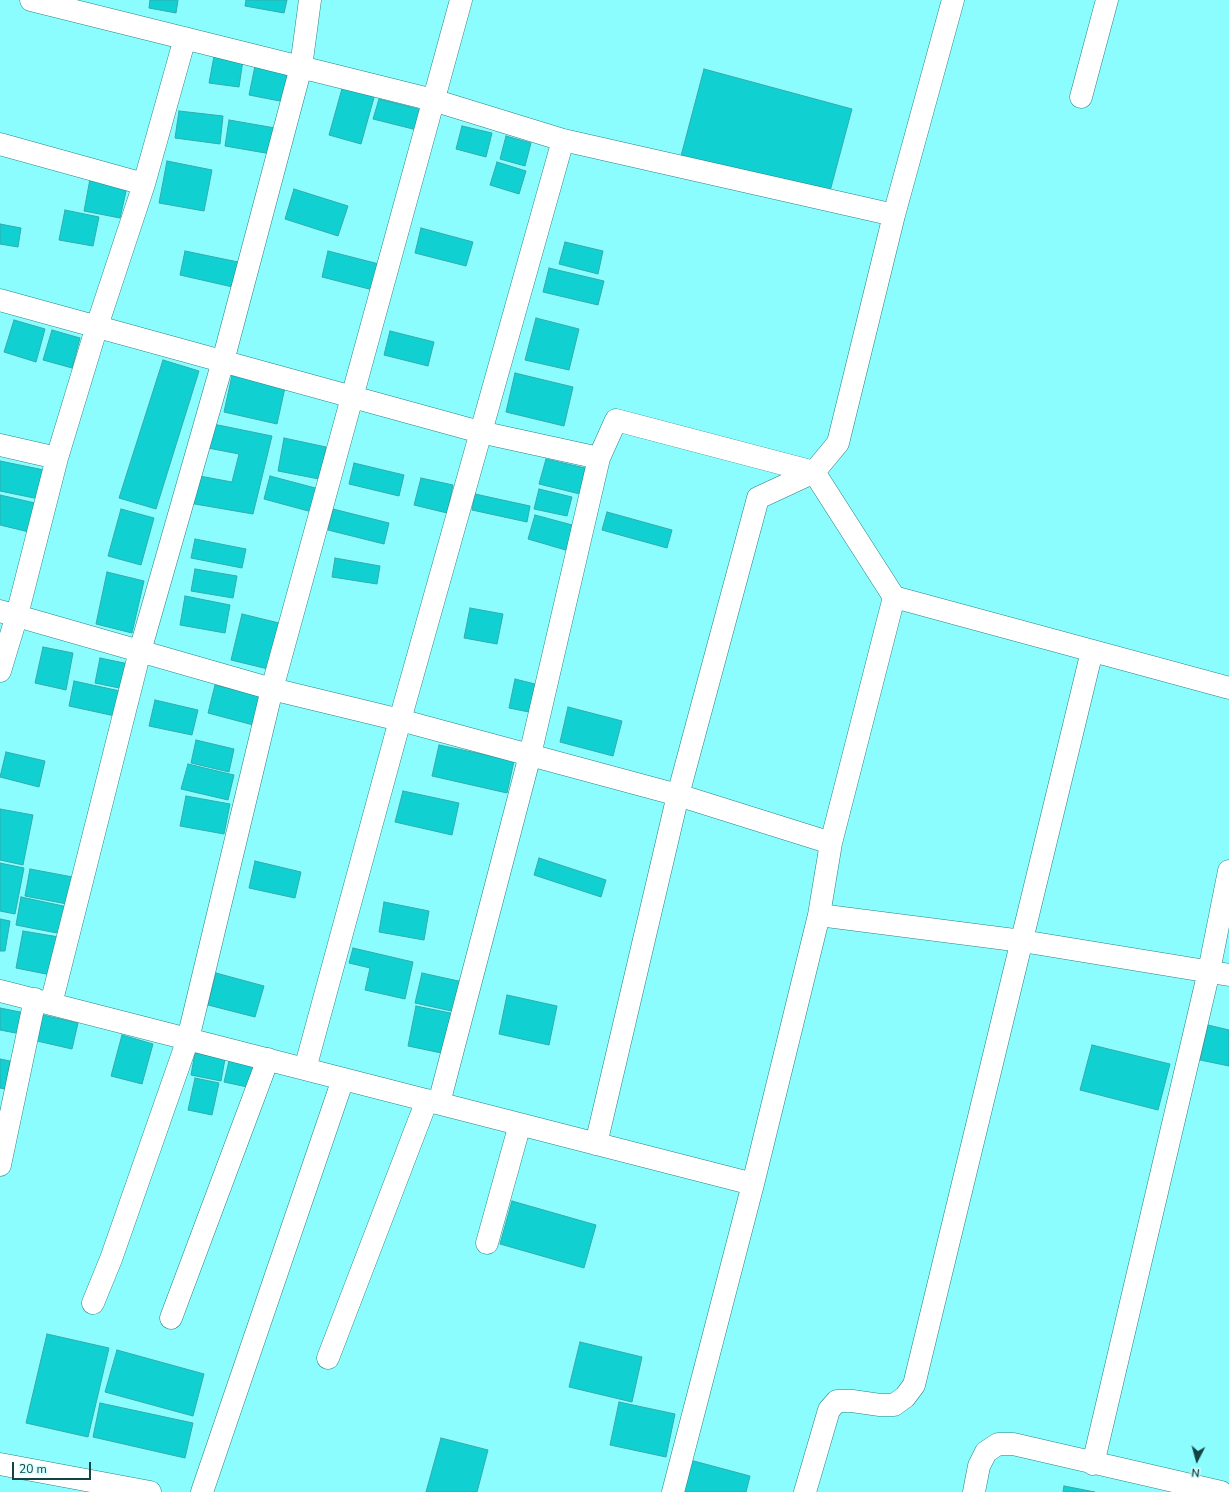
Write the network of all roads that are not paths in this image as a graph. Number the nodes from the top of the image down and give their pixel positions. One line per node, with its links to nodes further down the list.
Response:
1 (31, 0): 6 (street)
2 (310, 0): 7 (street)
3 (461, 0): 9 (street)
4 (953, 0): 13 (street)
5 (1107, 0): 8 (street)
6 (185, 38): 7 (street); 12 (street)
7 (301, 67): 9 (street); 16 (street)
8 (1081, 97)
9 (433, 100): 10 (street); 17 (street)
10 (563, 140): 13 (street); 18 (street)
11 (0, 144): 12 (street)
12 (144, 184): 15 (street)
13 (894, 215): 22 (street)
14 (0, 300): 15 (street)
15 (96, 326): 16 (street); 20 (street)
16 (223, 361): 17 (street); 26 (street)
17 (352, 397): 18 (street); 28 (street)
18 (480, 432): 21 (street); 30 (street)
19 (0, 445): 20 (street)
20 (57, 458): 24 (street)
21 (599, 458): 22 (street); 31 (street)
22 (814, 472): 23 (street); 32 (street)
23 (894, 597): 25 (street); 33 (street)
24 (8, 613): 26 (street); 27 (street)
25 (1092, 651): 29 (street); 36 (street)
26 (140, 652): 28 (street); 39 (street)
27 (0, 671)
28 (272, 688): 30 (street); 40 (street)
29 (1229, 688)
30 (400, 720): 31 (street); 42 (street)
31 (530, 755): 32 (street); 44 (street)
32 (678, 795): 33 (street); 46 (street)
33 (831, 843): 35 (street)
34 (1229, 871): 37 (street)
35 (819, 915): 36 (street); 48 (street)
36 (1022, 941): 37 (street); 59 (street)
37 (1219, 973): 54 (street)
38 (0, 990): 39 (street)
39 (43, 1002): 40 (street); 47 (street)
40 (188, 1039): 41 (street); 50 (street)
41 (268, 1060): 42 (street); 51 (street)
42 (306, 1069): 43 (street)
43 (343, 1079): 44 (street); 57 (street)
44 (433, 1102): 45 (street); 52 (street)
45 (520, 1124): 46 (street); 49 (street)
46 (596, 1144): 48 (street)
47 (0, 1165)
48 (753, 1184): 58 (street)
49 (486, 1243)
50 (93, 1303)
51 (171, 1318)
52 (328, 1358)
53 (0, 1464): 55 (street)
54 (1093, 1464): 60 (street); 61 (street)
55 (117, 1489): 56 (street)
56 (150, 1492)
57 (202, 1492)
58 (674, 1492)
59 (805, 1492)
60 (974, 1492)
61 (1221, 1492)

